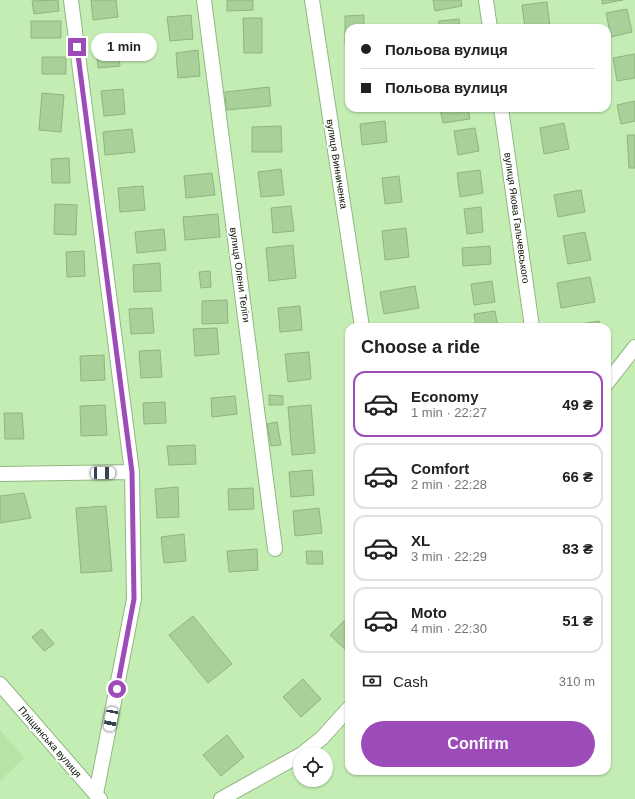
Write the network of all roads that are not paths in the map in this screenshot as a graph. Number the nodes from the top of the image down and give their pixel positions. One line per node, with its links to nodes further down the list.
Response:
1 (71, 0): 11 (street)
2 (204, 0): 13 (street, вулиця Олени Теліги)
3 (312, 0): 7 (street, вулиця Винниченка)
4 (486, 0): 5 (street)
5 (489, 24)
6 (502, 112): 8 (street, вулиця Якова Гальчевського)
7 (361, 323)
8 (531, 323)
9 (635, 347): 10 (street)
10 (611, 378)
11 (132, 472): 12 (street); 18 (street)
12 (0, 474)
13 (275, 549)
14 (0, 684): 18 (street, Пліщинська вулиця)
15 (345, 712): 16 (street)
16 (311, 747)
17 (293, 759): 19 (street)
18 (98, 797)
19 (221, 799)

